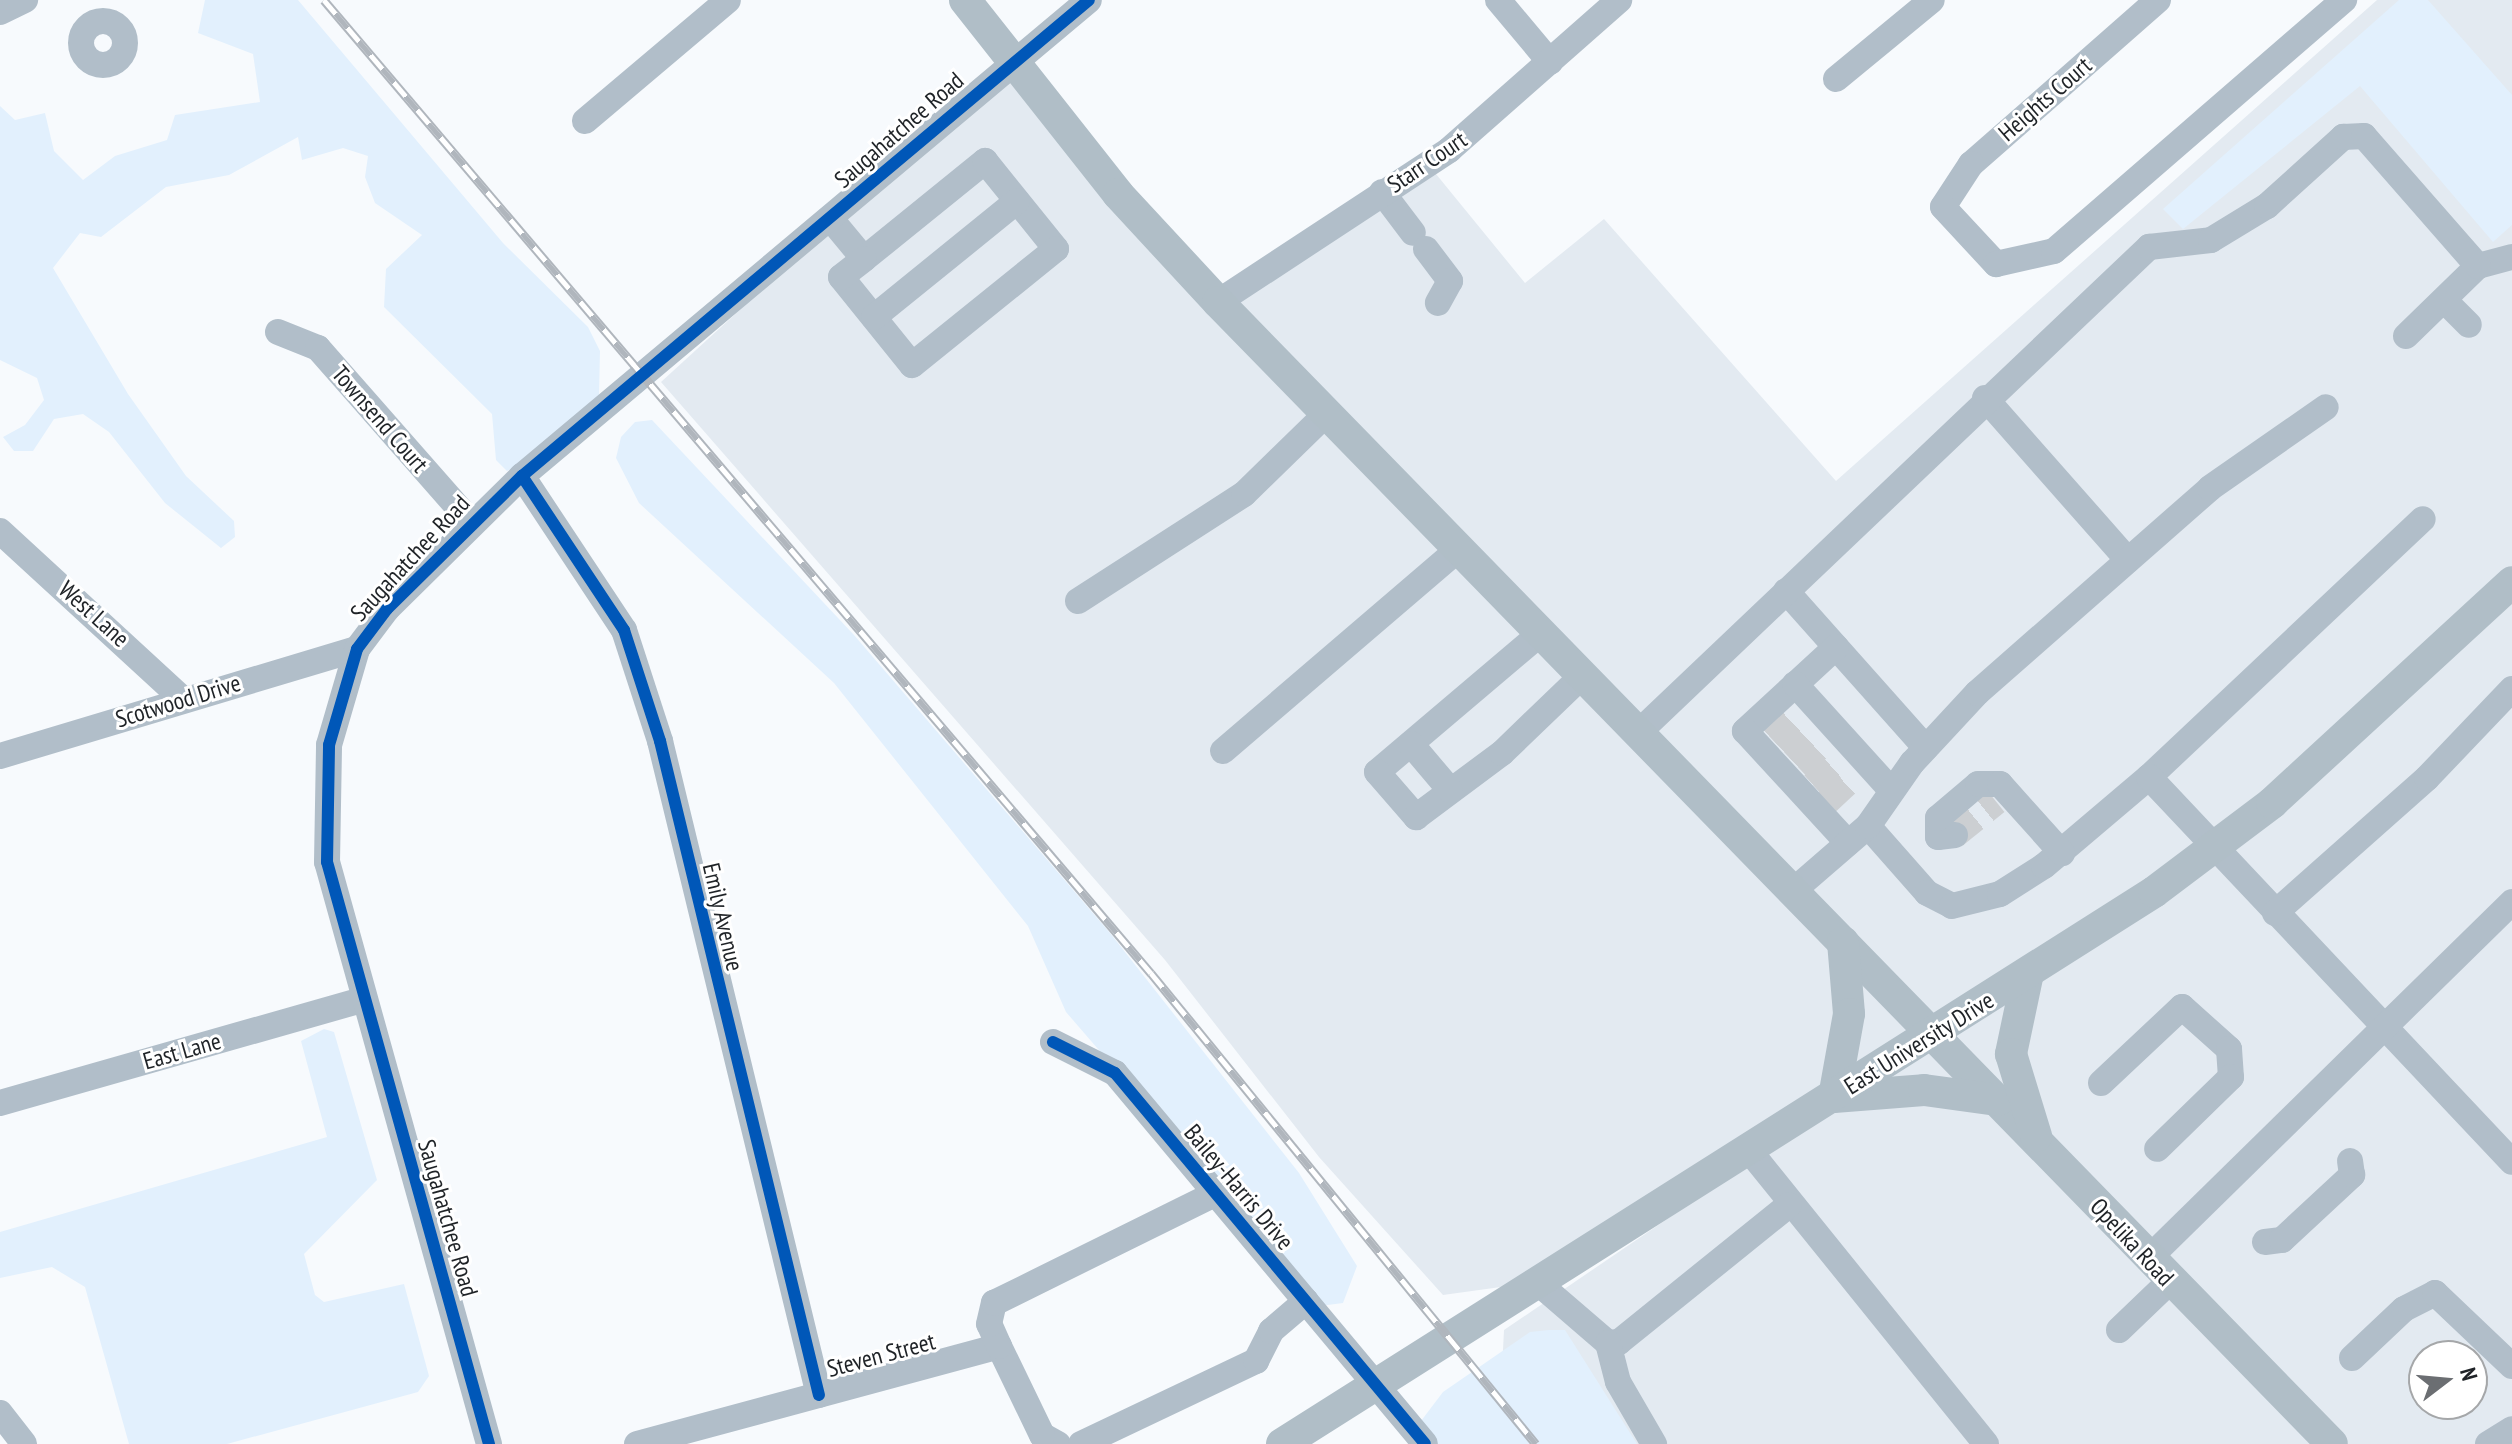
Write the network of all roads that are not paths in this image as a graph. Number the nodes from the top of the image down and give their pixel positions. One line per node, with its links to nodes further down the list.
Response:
1 (25, 0): 10 (street)
2 (728, 0): 14 (street)
3 (1089, 0): 11 (street, Saugahatchee Road)
4 (1498, 0): 12 (street)
5 (1619, 0): 12 (street, Starr Court)
6 (1932, 0): 13 (street)
7 (2158, 0): 8 (street, Heights Court)
8 (2344, 0)
9 (974, 11): 11 (main road, Opelika Road)
10 (0, 12)
11 (1011, 62): 17 (street, Saugahatchee Road); 22 (main road, Opelika Road)
12 (1550, 62): 15 (street, Starr Court)
13 (1836, 79)
14 (585, 121)
15 (1382, 192): 22 (street, Starr Court); 23 (street)
16 (1017, 201): 19 (street); 24 (street); 24 (street)
17 (830, 218): 19 (street); 31 (street, Saugahatchee Road)
18 (2512, 257): 20 (street)
19 (864, 259): 24 (street)
20 (2478, 266): 21 (street); 28 (street)
21 (2444, 300): 25 (street); 27 (street)
22 (1218, 302): 30 (main road, Opelika Road)
23 (1438, 303)
24 (874, 317)
25 (2469, 325)
26 (278, 332): 33 (street, Townsend Court)
27 (2406, 336)
28 (1985, 398): 36 (street); 38 (street)
29 (2326, 407): 36 (street)
30 (1326, 414): 35 (main road, Opelika Road); 39 (street)
31 (522, 476): 33 (street, Saugahatchee Road); 89 (street, Emily Avenue)
32 (2423, 519): 52 (street)
33 (471, 522): 42 (street, Saugahatchee Road)
34 (0, 531): 45 (street, West Lane)
35 (1459, 549): 40 (main road, Opelika Road); 50 (street)
36 (2128, 560): 49 (street)
37 (2512, 582): 56 (main road, East University Drive)
38 (1786, 591): 41 (street); 46 (street)
39 (1078, 601)
40 (1541, 633): 43 (main road, Opelika Road); 48 (street)
41 (1836, 647): 47 (street); 49 (street)
42 (357, 649): 45 (street, Scotwood Drive); 64 (street, Saugahatchee Road)
43 (1583, 675): 46 (main road, Opelika Road); 53 (street)
44 (2512, 689): 61 (street)
45 (184, 700): 51 (street, Scotwood Drive)
46 (1639, 732): 59 (main road, Opelika Road)
47 (1828, 733): 54 (street); 55 (street)
48 (1411, 744): 53 (street); 53 (street)
49 (1926, 748): 54 (street)
50 (1223, 751)
51 (0, 756)
52 (2149, 777): 56 (street); 57 (street)
53 (1450, 790)
54 (1892, 791): 55 (street)
55 (1858, 835): 58 (street); 59 (street)
56 (2212, 850): 61 (street); 63 (main road, East University Drive)
57 (2062, 853): 58 (street); 58 (street)
58 (1903, 866)
59 (1794, 890): 62 (main road, Opelika Road)
60 (2512, 902): 65 (street)
61 (2275, 913): 65 (street)
62 (1843, 942): 66 (main road, Opelika Road); 69 (main road)
63 (2028, 973): 66 (main road, East University Drive); 72 (main road)
64 (364, 999): 71 (street, East Lane); 93 (street, Saugahatchee Road)
65 (2383, 1028): 76 (street); 80 (street)
66 (1937, 1035): 69 (main road, East University Drive); 70 (main road, Opelika Road)
67 (1053, 1042): 77 (street, Bailey-Harris Drive)
68 (2101, 1083): 74 (street)
69 (1834, 1097): 70 (main road); 73 (main road, East University Drive)
70 (1998, 1100): 72 (main road, Opelika Road)
71 (0, 1103)
72 (2038, 1143): 80 (main road, Opelika Road)
73 (1748, 1149): 78 (street); 81 (main road, East University Drive)
74 (2157, 1149)
75 (2350, 1161): 79 (street)
76 (2512, 1162)
77 (1215, 1194): 82 (street, Bailey-Harris Drive); 85 (street)
78 (1789, 1205): 84 (street); 100 (street)
79 (2265, 1242)
80 (2158, 1270): 83 (street); 101 (main road, Opelika Road)
81 (1537, 1282): 84 (street); 88 (main road, East University Drive)
82 (1306, 1301): 88 (street, Bailey-Harris Drive); 96 (street)
83 (2119, 1330)
84 (1608, 1343): 99 (street)
85 (999, 1346): 89 (street, Steven Street); 95 (street)
86 (2352, 1358): 87 (street)
87 (2512, 1366)
88 (1373, 1382): 97 (main road, East University Drive); 98 (street, Bailey-Harris Drive)
89 (819, 1395): 94 (street, Steven Street)
90 (0, 1413): 92 (street)
91 (2512, 1429): 102 (street)
92 (24, 1444)
93 (489, 1444)
94 (637, 1444)
95 (1058, 1444)
96 (1081, 1444)
97 (1282, 1444)
98 (1425, 1444)
99 (1654, 1444)
100 (1986, 1444)
101 (2332, 1444)
102 (2488, 1444)

